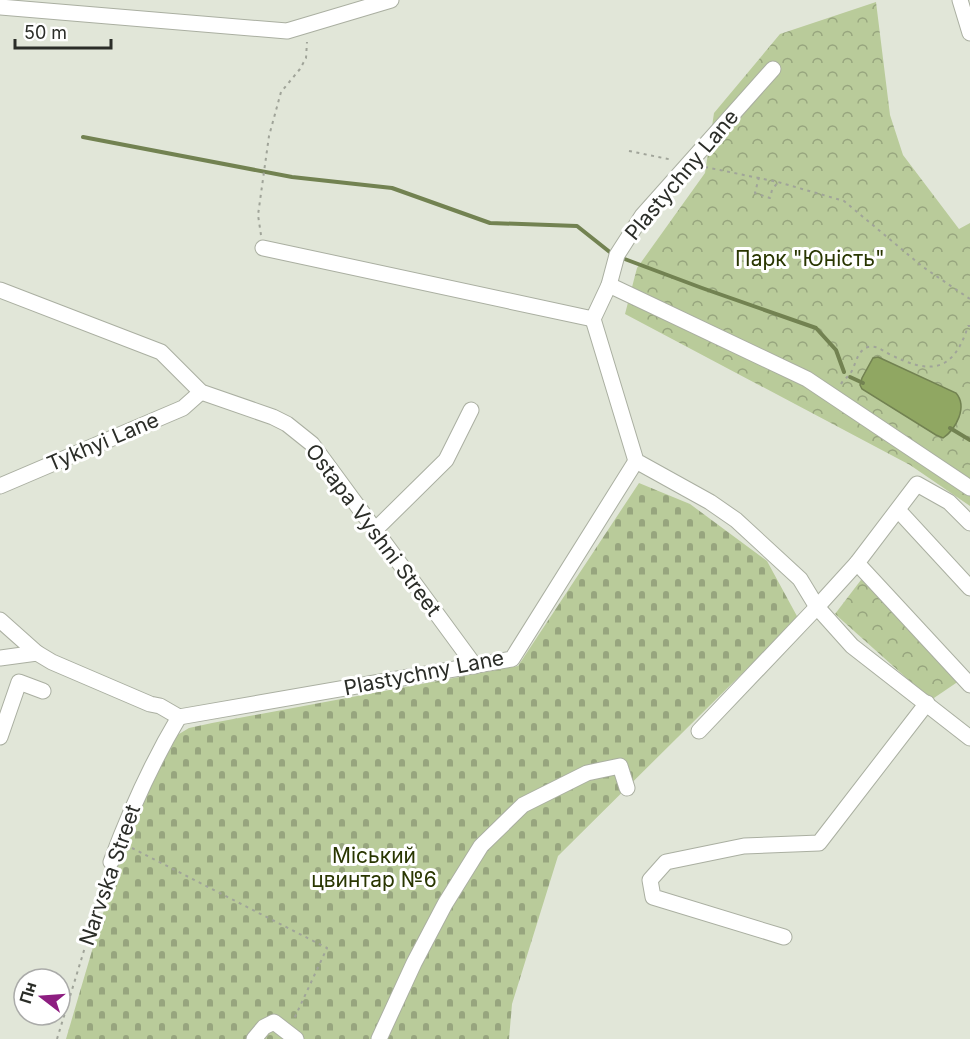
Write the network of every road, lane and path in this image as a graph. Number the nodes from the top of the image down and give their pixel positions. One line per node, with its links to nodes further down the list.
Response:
1 (391, 0): 3 (street)
2 (960, 0): 4 (street)
3 (0, 7)
4 (970, 33)
5 (307, 42): 11 (path)
6 (773, 69): 8 (street, Plastychny Lane)
7 (629, 151): 8 (path)
8 (687, 164): 9 (path); 12 (street, Plastychny Lane)
9 (759, 177): 10 (path); 10 (path)
10 (778, 182): 14 (path)
11 (263, 248): 15 (street)
12 (609, 285): 15 (street, Plastychny Lane); 18 (street)
13 (0, 290): 17 (street, Ostapa Vyshni Street)
14 (970, 299)
15 (593, 319): 20 (street)
16 (970, 326): 18 (path)
17 (201, 392): 21 (street, Tykhyi Lane); 25 (street, Ostapa Vyshni Street)
18 (835, 397): 22 (street)
19 (471, 410): 25 (street)
20 (636, 461): 28 (street); 32 (street, Plastychny Lane)
21 (0, 486)
22 (970, 488)
23 (898, 510): 24 (street); 26 (street); 27 (street)
24 (970, 523)
25 (375, 530): 32 (street, Ostapa Vyshni Street)
26 (857, 563): 28 (street); 33 (street)
27 (970, 588)
28 (818, 607): 35 (street); 38 (street)
29 (0, 620): 30 (street)
30 (37, 653): 31 (street); 37 (street)
31 (0, 658)
32 (475, 666): 37 (street, Plastychny Lane)
33 (970, 685)
34 (44, 691): 36 (street)
35 (927, 703): 40 (street); 44 (street)
36 (4, 709): 39 (street)
37 (179, 717): 42 (street, Narvska Street)
38 (699, 731)
39 (0, 737)
40 (970, 738)
41 (627, 788): 48 (street)
42 (118, 842): 43 (street, Narvska Street); 45 (path)
43 (111, 862): 46 (path, Narvska Street)
44 (784, 937)
45 (292, 1036): 47 (street)
46 (57, 1039)
47 (255, 1039)
48 (379, 1039)

